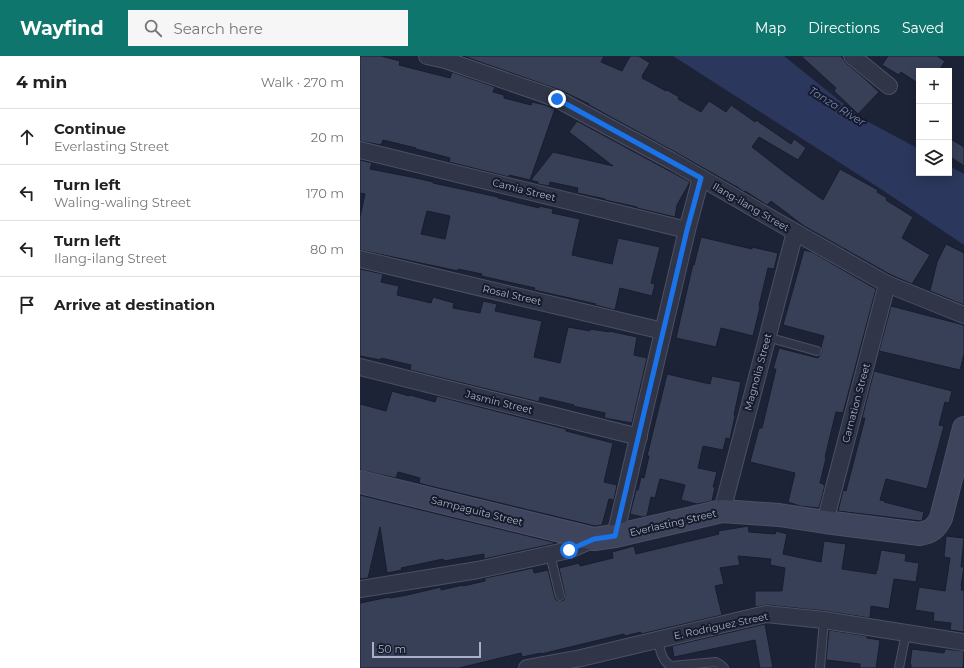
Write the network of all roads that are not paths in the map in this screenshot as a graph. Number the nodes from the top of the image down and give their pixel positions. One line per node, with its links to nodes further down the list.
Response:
1 (427, 56): 5 (street, Ilang-ilang Street)
2 (852, 56): 3 (street)
3 (889, 86)
4 (360, 150): 6 (street, Camia Street)
5 (701, 178): 6 (street); 7 (street, Ilang-ilang Street)
6 (687, 230): 11 (street)
7 (795, 232): 9 (street, Ilang-ilang Street); 12 (street, Magnolia Street)
8 (360, 259): 11 (street, Rosal Street)
9 (887, 284): 10 (street, Ilang-ilang Street); 19 (street, Carnation Street)
10 (964, 314)
11 (664, 331): 16 (street)
12 (767, 337): 13 (lane); 18 (street, Magnolia Street)
13 (817, 350)
14 (360, 367): 16 (street, Jasmin Street)
15 (964, 428): 19 (street, Everlasting Street)
16 (639, 437): 20 (street)
17 (360, 482): 20 (street, Sampaguita Street)
18 (722, 511): 19 (street, Everlasting Street); 20 (street, Everlasting Street)
19 (825, 522)
20 (604, 538): 21 (street, Everlasting Street)
21 (550, 554): 22 (street, Everlasting Street); 23 (lane)
22 (360, 589)
23 (560, 596)
24 (824, 620): 25 (street, E. Rodriguez Street); 26 (street, E. Rodriguez Street); 30 (lane)
25 (906, 633): 27 (street, E. Rodriguez Street); 31 (lane)
26 (658, 640): 28 (street, E. Rodriguez Street); 29 (lane)
27 (964, 642)
28 (527, 668)
29 (724, 668)
30 (820, 668)
31 (899, 668)

